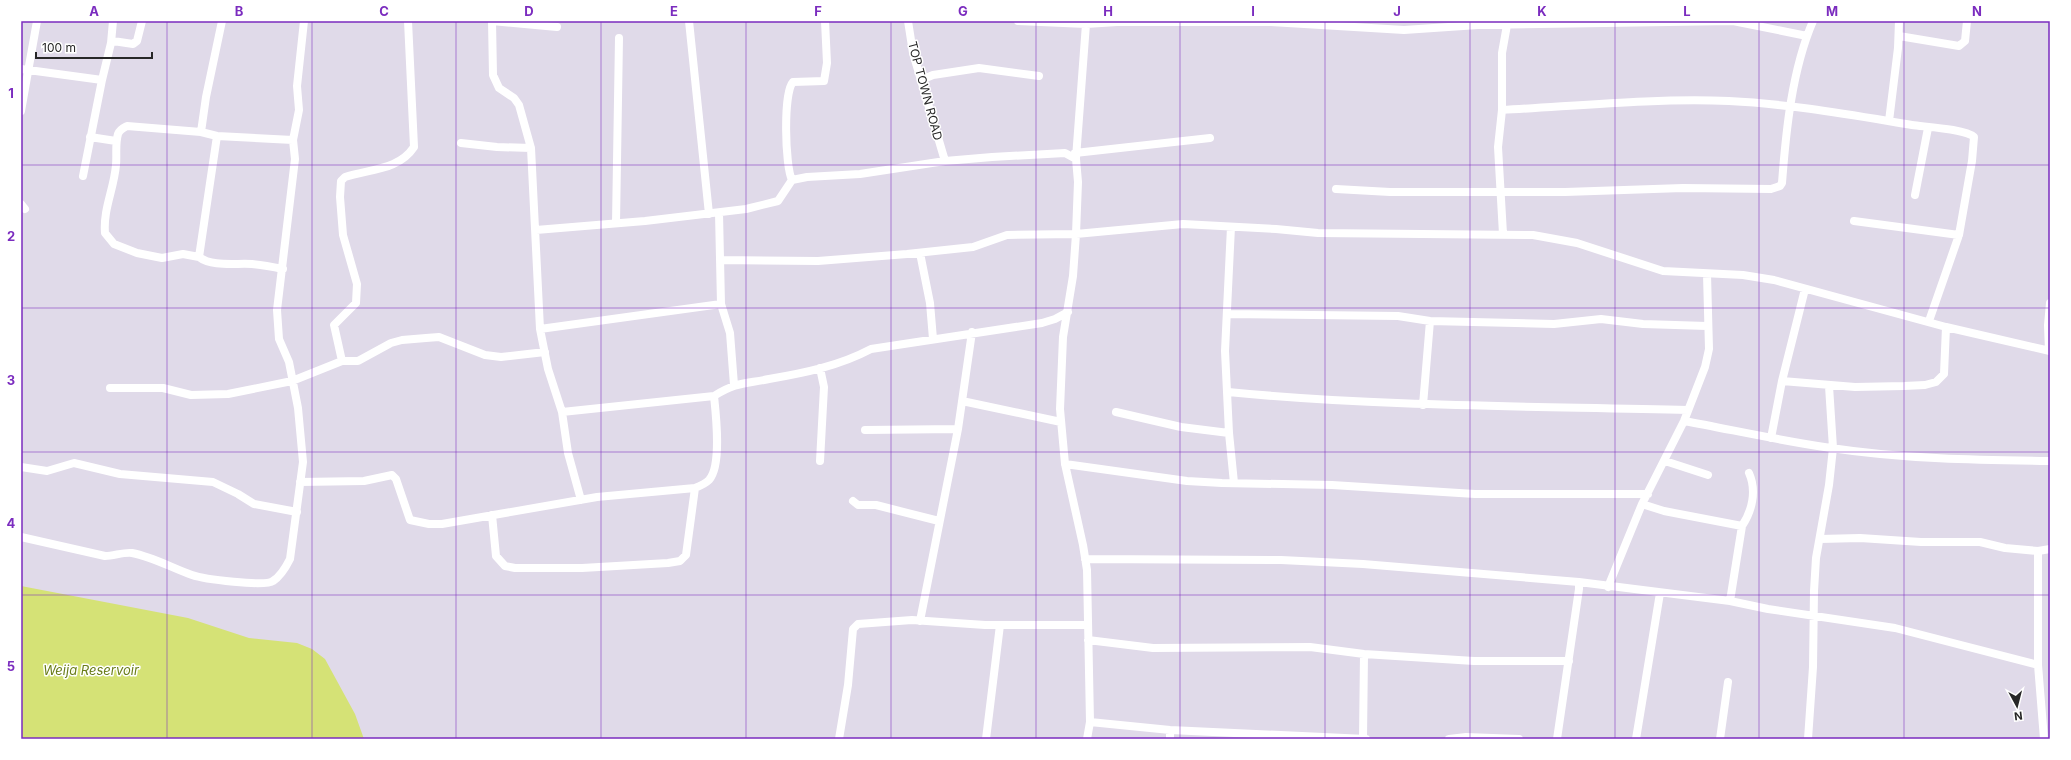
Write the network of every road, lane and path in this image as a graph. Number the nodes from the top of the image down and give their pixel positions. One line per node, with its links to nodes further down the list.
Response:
1 (37, 21): 23 (street)
2 (113, 21): 22 (street)
3 (142, 21): 22 (street)
4 (222, 21): 32 (street)
5 (304, 21): 36 (street)
6 (408, 21): 75 (street)
7 (492, 21): 18 (street); 39 (street)
8 (689, 21): 48 (street)
9 (826, 21): 43 (street)
10 (908, 21): 26 (street, TOP TOWN ROAD)
11 (1018, 21): 16 (street)
12 (1813, 21): 19 (street)
13 (1899, 21): 20 (street)
14 (1968, 21): 20 (street)
15 (1586, 22): 17 (street); 19 (street)
16 (1086, 24): 17 (street); 40 (street)
17 (1507, 25): 29 (street)
18 (557, 27)
19 (1807, 36): 27 (street)
20 (1899, 36): 30 (street)
21 (618, 38): 50 (street)
22 (111, 43): 25 (street)
23 (25, 69): 25 (street); 28 (street)
24 (1039, 76): 26 (street)
25 (102, 80): 34 (street)
26 (921, 80): 41 (street, TOP TOWN ROAD)
27 (1790, 105): 29 (street); 30 (street); 45 (street)
28 (21, 110)
29 (1502, 110): 45 (street)
30 (1889, 121): 31 (street)
31 (1928, 128): 46 (street); 55 (street)
32 (201, 132): 33 (street); 37 (street)
33 (217, 136): 36 (street); 57 (street)
34 (90, 137): 37 (street); 42 (street)
35 (1210, 138): 40 (street)
36 (293, 140): 59 (street)
37 (116, 141): 57 (street)
38 (461, 143): 39 (street)
39 (531, 148): 52 (street)
40 (1076, 156): 41 (street); 53 (street)
41 (945, 161): 43 (street)
42 (83, 176)
43 (792, 180): 47 (street)
44 (1336, 189): 45 (street)
45 (1501, 192): 54 (street)
46 (1915, 195)
47 (719, 213): 48 (street); 58 (street)
48 (709, 214): 50 (street)
49 (1854, 220): 55 (street)
50 (616, 223): 52 (street)
51 (1231, 227): 53 (street); 54 (street); 65 (street)
52 (536, 230): 70 (street)
53 (1076, 234): 56 (street); 64 (street)
54 (1502, 234): 60 (street)
55 (1959, 235): 67 (street)
56 (920, 253): 58 (street); 72 (street)
57 (199, 257): 59 (street)
58 (720, 260): 62 (street)
59 (283, 269): 77 (street)
60 (1707, 274): 61 (street); 68 (street)
61 (1805, 289): 67 (street); 78 (street)
62 (721, 304): 70 (street); 79 (street)
63 (2050, 304): 73 (street)
64 (1068, 312): 71 (street); 90 (street)
65 (1228, 314): 66 (street); 82 (street)
66 (1430, 321): 68 (street); 85 (street)
67 (1929, 321): 69 (street)
68 (1707, 326): 86 (street)
69 (1946, 327): 73 (street); 80 (street)
70 (540, 329): 74 (street)
71 (972, 332): 72 (street); 84 (street)
72 (933, 339): 76 (street)
73 (2050, 351)
74 (545, 352): 75 (street); 87 (street)
75 (342, 361): 77 (street)
76 (820, 368): 79 (street); 96 (street)
77 (292, 381): 81 (street); 103 (street)
78 (1782, 381): 80 (street); 94 (street)
79 (734, 384): 83 (street)
80 (1829, 386): 95 (street)
81 (110, 388)
82 (1228, 392): 85 (street); 93 (street)
83 (714, 396): 87 (street); 105 (street)
84 (962, 401): 90 (street); 91 (street)
85 (1423, 405): 86 (street)
86 (1688, 410): 89 (street)
87 (562, 412): 107 (street)
88 (1116, 412): 93 (street)
89 (1684, 421): 94 (street); 98 (street)
90 (1061, 422): 99 (street)
91 (958, 429): 92 (street); 112 (street)
92 (865, 430)
93 (1229, 433): 104 (street)
94 (1771, 438): 95 (street)
95 (1833, 448): 97 (street); 115 (street)
96 (820, 461)
97 (2050, 461)
98 (1665, 462): 102 (street); 106 (street)
99 (1065, 464): 104 (street); 118 (street)
100 (21, 467): 110 (street)
101 (1749, 473): 113 (street)
102 (1708, 475)
103 (300, 482): 110 (street); 111 (street)
104 (1234, 483): 106 (street)
105 (695, 488): 107 (street); 111 (street)
106 (1648, 494): 109 (street)
107 (581, 500): 111 (street)
108 (852, 501): 112 (street)
109 (1642, 504): 113 (street); 120 (street)
110 (297, 512): 114 (street)
111 (492, 515)
112 (939, 521): 124 (street)
113 (1742, 526): 122 (street)
114 (21, 537)
115 (1820, 539): 117 (street); 123 (street)
116 (2050, 549): 117 (street)
117 (2038, 551): 130 (street)
118 (1085, 559): 119 (street); 126 (street)
119 (1579, 582): 120 (street); 129 (street)
120 (1608, 587): 121 (street)
121 (1660, 593): 122 (street); 141 (street)
122 (1730, 601): 123 (street)
123 (1813, 615): 130 (street); 143 (street)
124 (920, 621): 125 (street); 134 (street)
125 (1000, 625): 126 (street); 135 (street)
126 (1088, 625): 127 (street)
127 (1088, 640): 128 (street); 132 (street)
128 (1364, 654): 129 (street); 137 (street)
129 (1569, 661): 140 (street)
130 (2038, 665): 144 (street)
131 (1728, 682): 142 (street)
132 (1090, 722): 133 (street); 136 (street)
133 (1170, 735): 137 (street)
134 (839, 739)
135 (986, 739)
136 (1087, 739)
137 (1365, 739)
138 (1449, 739): 139 (street)
139 (1519, 739)
140 (1557, 739)
141 (1636, 739)
142 (1720, 739)
143 (1808, 739)
144 (2044, 739)

